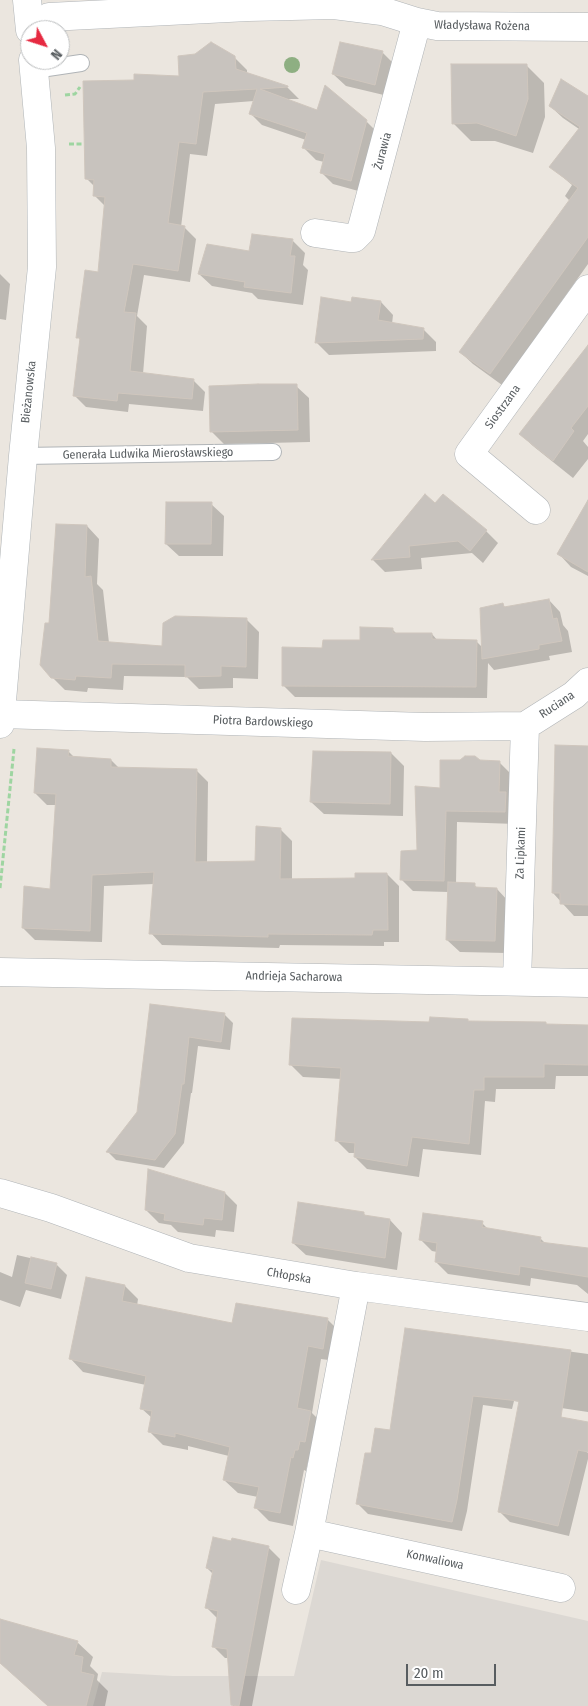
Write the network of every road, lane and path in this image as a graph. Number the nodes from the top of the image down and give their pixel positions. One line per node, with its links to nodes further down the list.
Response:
1 (27, 0): 2 (street)
2 (38, 20)
3 (70, 21): 4 (street, Władysława Rożena)
4 (417, 22): 5 (street, Władysława Rożena); 9 (street, Żurawia)
5 (588, 27)
6 (70, 63): 7 (lane)
7 (81, 63)
8 (34, 70): 12 (street, Bieżanowska)
9 (315, 233)
10 (588, 289): 13 (street, Siostrzana)
11 (273, 452): 12 (lane, Generała Ludwika Mierosławskiego)
12 (22, 456): 14 (street, Bieżanowska)
13 (536, 510)
14 (5, 601): 16 (street, Bieżanowska)
15 (588, 682): 17 (street, Ruciana)
16 (0, 719): 17 (street, Piotra Bardowskiego)
17 (525, 726): 19 (street, Za Lipkami)
18 (0, 972): 19 (street, Andrieja Sacharowa)
19 (517, 981): 20 (street, Andrieja Sacharowa)
20 (588, 983)
21 (0, 1193): 22 (street, Chłopska)
22 (356, 1286): 23 (street, Chłopska); 24 (street)
23 (588, 1317)
24 (309, 1533): 25 (street, Konwaliowa); 26 (street)
25 (561, 1588)
26 (296, 1590)

